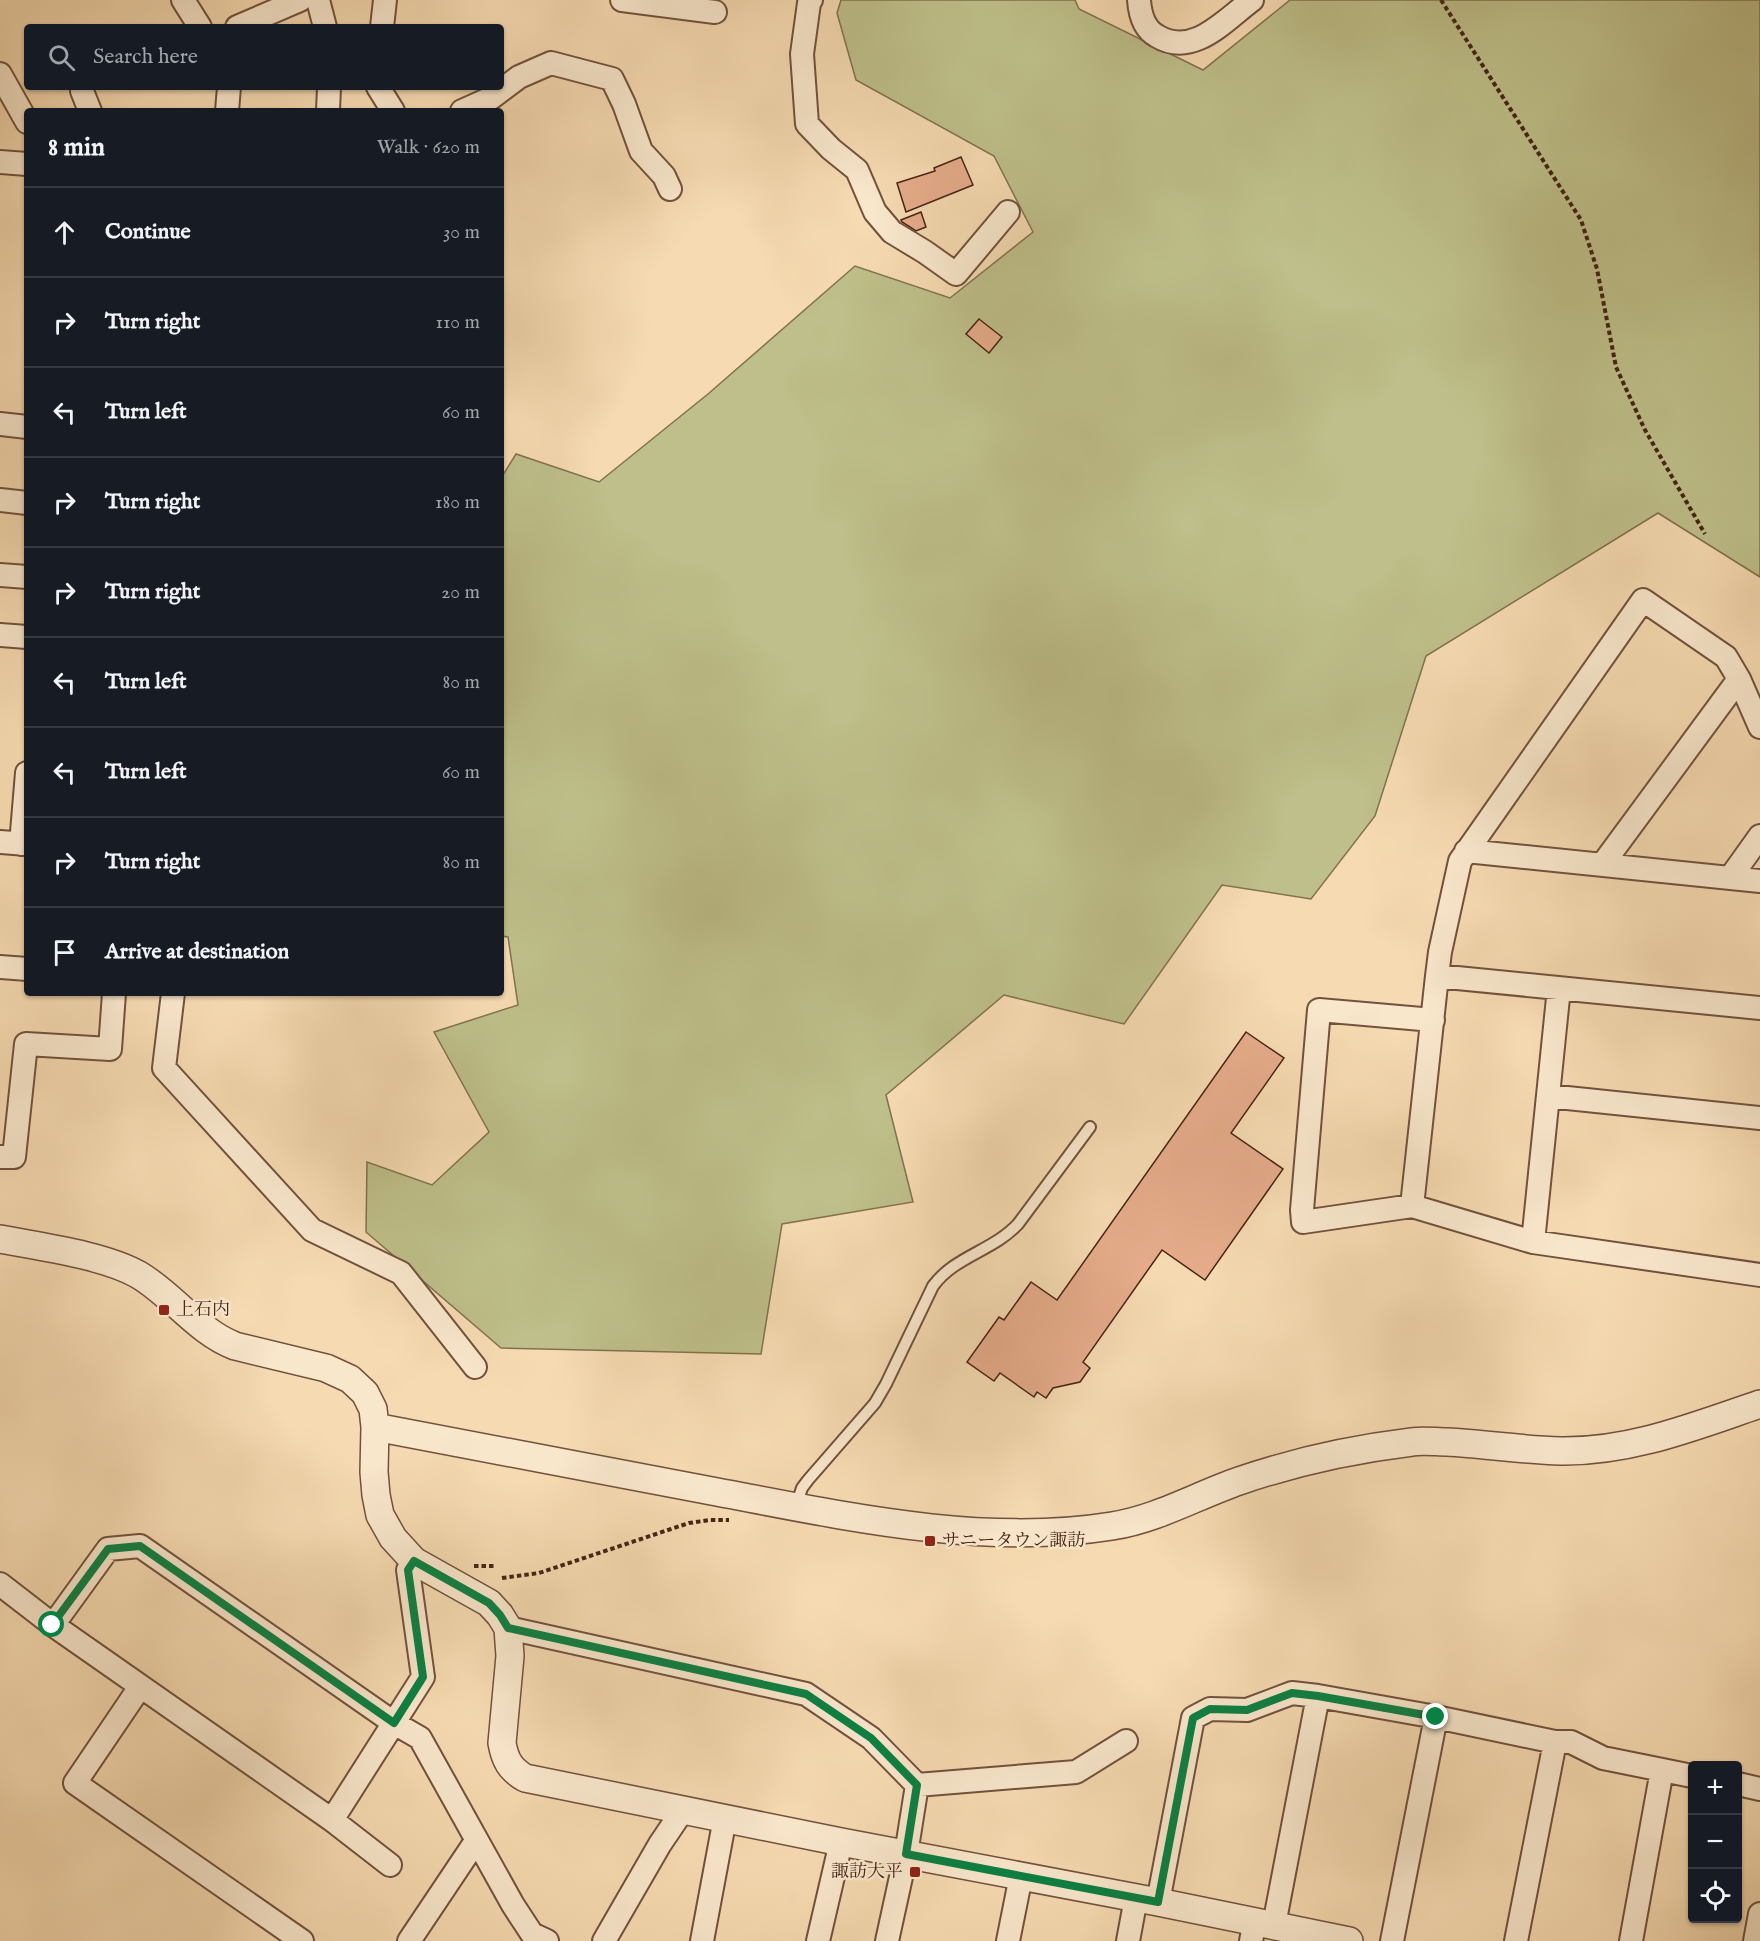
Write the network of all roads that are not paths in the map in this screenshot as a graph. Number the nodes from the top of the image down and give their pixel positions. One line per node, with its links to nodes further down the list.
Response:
1 (183, 0): 10 (street)
2 (300, 0): 11 (street)
3 (318, 0): 12 (street)
4 (385, 0): 13 (street)
5 (622, 0): 9 (street)
6 (811, 0): 28 (street)
7 (1139, 0): 8 (street)
8 (1252, 0)
9 (716, 12)
10 (198, 24)
11 (244, 24)
12 (324, 24)
13 (382, 24)
14 (0, 74): 24 (street)
15 (504, 88): 27 (street)
16 (229, 90): 20 (street)
17 (329, 90): 21 (street)
18 (380, 90): 22 (street)
19 (502, 90): 23 (street)
20 (227, 108)
21 (328, 108)
22 (391, 108)
23 (469, 108)
24 (24, 117)
25 (0, 162): 26 (street)
26 (24, 164)
27 (670, 189)
28 (1008, 212)
29 (0, 424): 30 (street)
30 (24, 427)
31 (0, 500): 32 (street)
32 (24, 502)
33 (0, 575): 34 (street)
34 (24, 577)
35 (0, 635): 36 (street)
36 (24, 638)
37 (1739, 679): 38 (street); 42 (street); 43 (street)
38 (1760, 726)
39 (24, 792): 41 (street)
40 (1760, 836): 44 (street)
41 (16, 843)
42 (1466, 851): 43 (street); 48 (street)
43 (1602, 865): 44 (street)
44 (1730, 878): 45 (street)
45 (1760, 881)
46 (0, 967): 47 (street)
47 (24, 969)
48 (1437, 976): 49 (street); 53 (street)
49 (1559, 988): 52 (street); 54 (street)
50 (114, 996): 57 (street)
51 (173, 996): 62 (street)
52 (1760, 1008)
53 (1433, 1020): 58 (street); 58 (street)
54 (1548, 1096): 55 (street); 60 (street)
55 (1760, 1118)
56 (1090, 1127): 65 (lane)
57 (0, 1157)
58 (1412, 1206): 60 (street)
59 (0, 1239): 64 (street)
60 (1533, 1242): 61 (street)
61 (1760, 1275)
62 (475, 1367)
63 (1760, 1404): 65 (street)
64 (375, 1427): 65 (street); 66 (street)
65 (796, 1507)
66 (414, 1561): 69 (street); 73 (street)
67 (0, 1584): 68 (street)
68 (52, 1625): 70 (street); 73 (street)
69 (508, 1628): 78 (street); 81 (street)
70 (140, 1686): 83 (street); 92 (street)
71 (1318, 1696): 72 (street); 89 (street); 91 (street)
72 (1436, 1717): 75 (street); 102 (street)
73 (394, 1723): 83 (street); 84 (street)
74 (1126, 1741): 78 (street)
75 (1555, 1742): 76 (street); 103 (street)
76 (1662, 1770): 77 (street); 104 (street)
77 (1688, 1775)
78 (917, 1785): 86 (street)
79 (1742, 1785): 80 (street)
80 (1760, 1789)
81 (683, 1810): 82 (street); 95 (street)
82 (726, 1818): 85 (street); 96 (street)
83 (332, 1820): 87 (street)
84 (476, 1841): 93 (street); 94 (street)
85 (841, 1842): 86 (street); 97 (street)
86 (906, 1854): 88 (street); 98 (street)
87 (390, 1865)
88 (1021, 1876): 89 (street); 99 (street)
89 (1147, 1900): 91 (street); 100 (street)
90 (1760, 1914): 105 (street)
91 (1260, 1929): 101 (street)
92 (302, 1941)
93 (409, 1941)
94 (547, 1941)
95 (604, 1941)
96 (702, 1941)
97 (818, 1941)
98 (887, 1941)
99 (1008, 1941)
100 (1128, 1941)
101 (1349, 1941)
102 (1392, 1941)
103 (1516, 1941)
104 (1631, 1941)
105 (1755, 1941)

